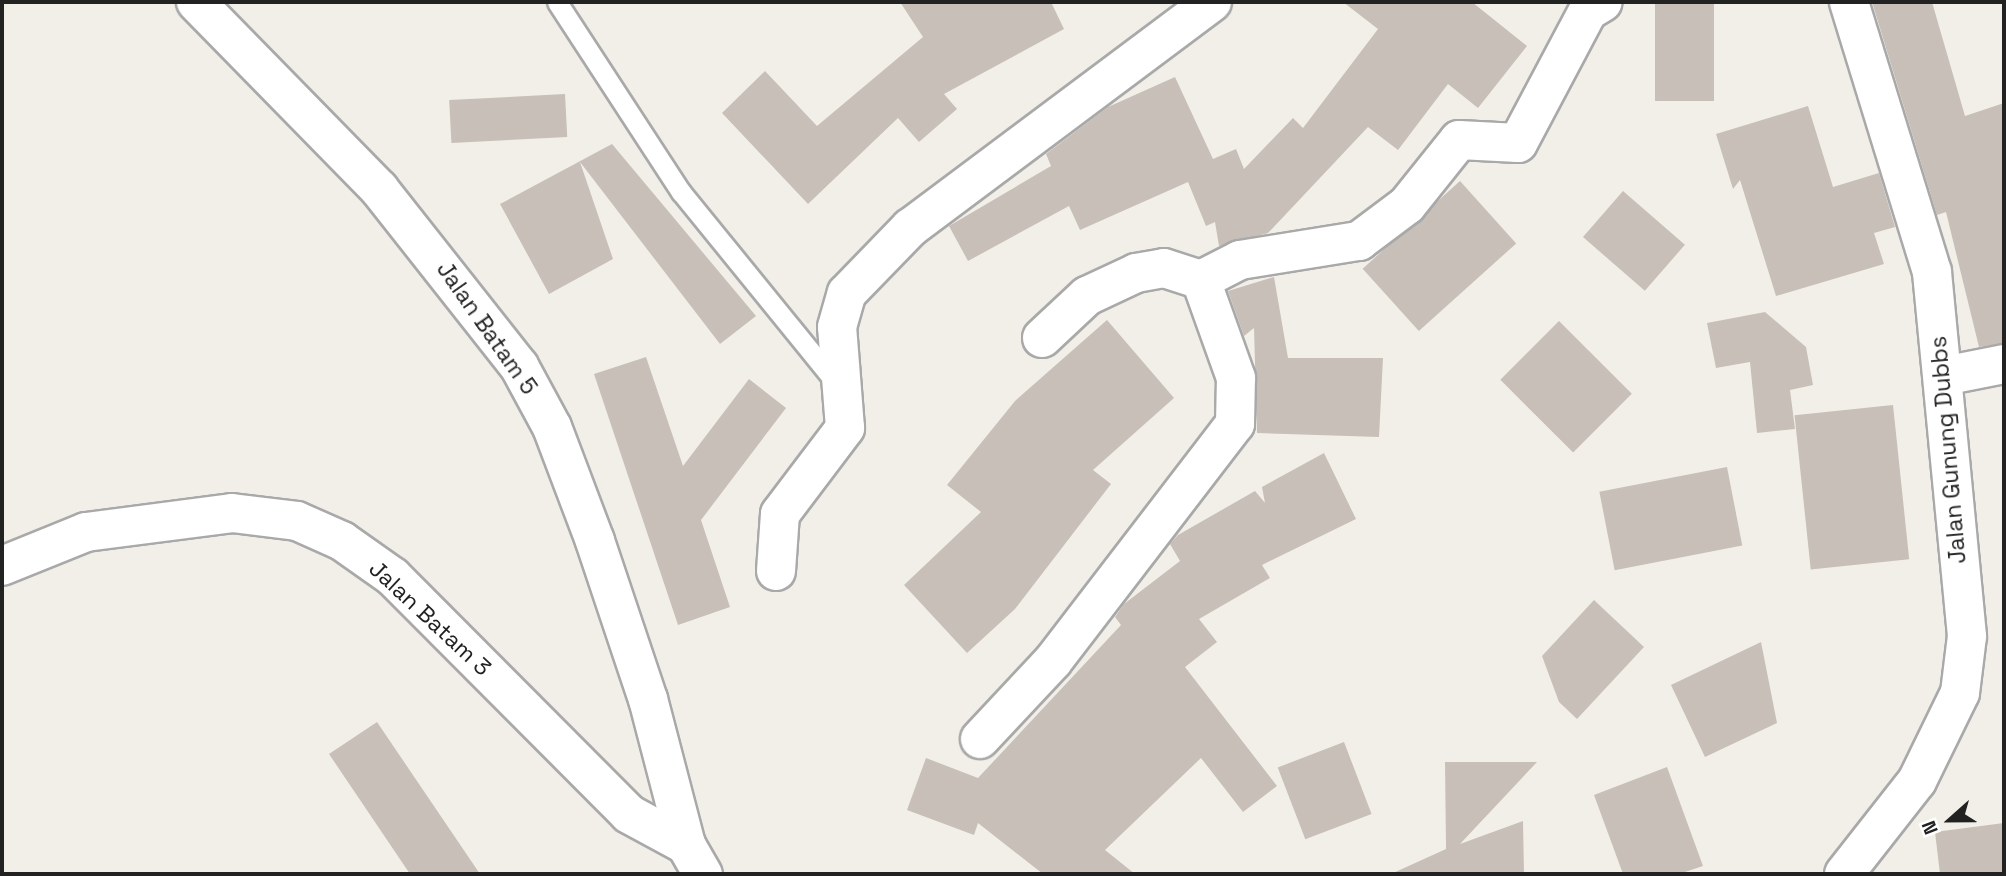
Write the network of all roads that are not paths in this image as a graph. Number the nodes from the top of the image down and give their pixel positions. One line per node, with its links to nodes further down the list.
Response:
1 (196, 2): 14 (street, Jalan Batam 5)
2 (557, 2): 10 (lane)
3 (1212, 2): 10 (street)
4 (1603, 2): 6 (street)
5 (1849, 2): 9 (street, Jalan Gunung Dubbs)
6 (1201, 280): 7 (street); 13 (street)
7 (1042, 338)
8 (2004, 364): 9 (street)
9 (1944, 376): 15 (street, Jalan Gunung Dubbs)
10 (837, 383): 12 (street)
11 (2, 566): 14 (street, Jalan Batam 3)
12 (776, 571)
13 (980, 739)
14 (694, 860)
15 (1843, 874)

